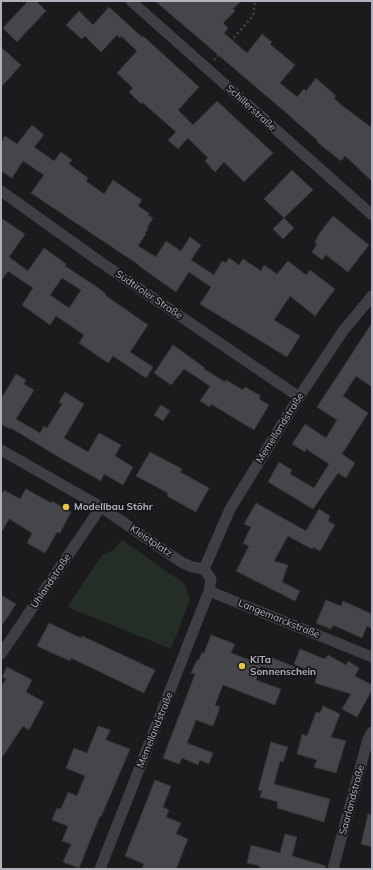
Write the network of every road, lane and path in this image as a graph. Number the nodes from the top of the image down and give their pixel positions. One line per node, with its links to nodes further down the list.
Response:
1 (131, 1): 3 (street, Schillerstraße)
2 (255, 1): 3 (path)
3 (206, 68): 5 (street, Schillerstraße)
4 (1, 191): 7 (street, Südtiroler Straße)
5 (372, 215)
6 (372, 296): 7 (street, Memellandstraße)
7 (299, 397): 10 (street, Memellandstraße)
8 (1, 450): 9 (street, Kleistplatz)
9 (101, 508): 10 (street, Kleistplatz); 12 (street, Uhlandstraße)
10 (204, 569): 11 (street)
11 (209, 591): 13 (street, Langemarckstraße); 15 (street, Memellandstraße)
12 (1, 654)
13 (372, 657)
14 (372, 732): 16 (street, Saarlandstraße)
15 (100, 869)
16 (333, 869)

